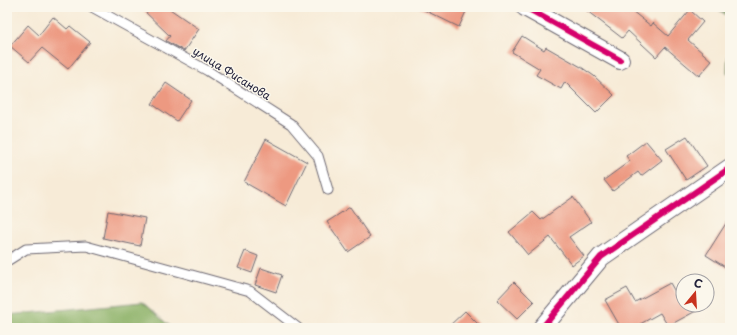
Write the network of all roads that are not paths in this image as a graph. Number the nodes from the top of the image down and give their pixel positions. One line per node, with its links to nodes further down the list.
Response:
1 (92, 7): 5 (lane, улица Фисанова)
2 (525, 7): 3 (street)
3 (620, 60)
4 (730, 168): 8 (street)
5 (328, 190)
6 (7, 261): 7 (lane)
7 (298, 328)
8 (542, 328)

